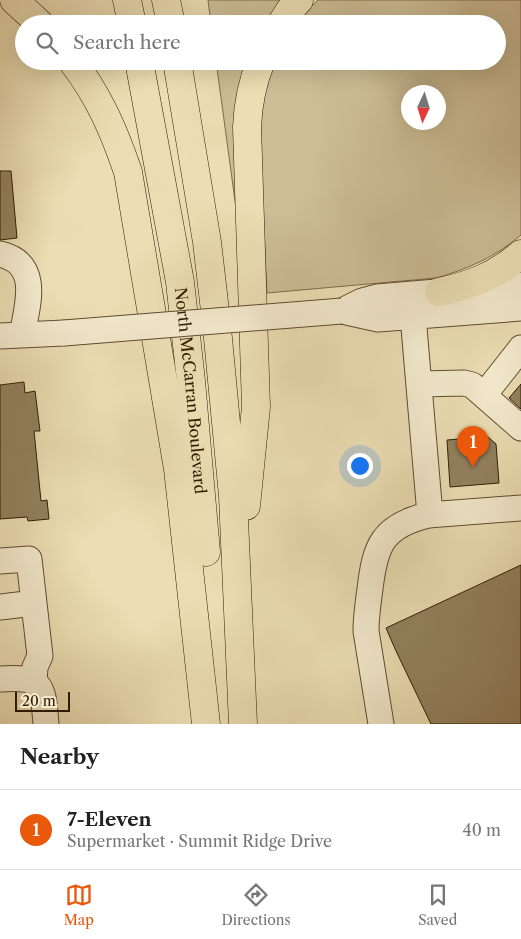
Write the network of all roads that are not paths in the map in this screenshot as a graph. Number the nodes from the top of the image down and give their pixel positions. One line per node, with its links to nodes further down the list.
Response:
1 (14, 0): 5 (main road)
2 (127, 0): 6 (main road)
3 (166, 0): 7 (main road)
4 (300, 0): 8 (main road)
5 (30, 15)
6 (130, 15)
7 (169, 15)
8 (289, 15)
9 (78, 70): 34 (main road)
10 (141, 70): 34 (main road, North McCarran Boulevard)
11 (179, 70): 28 (main road, North McCarran Boulevard)
12 (258, 70): 28 (main road)
13 (0, 254): 20 (street)
14 (521, 254): 16 (main road)
15 (521, 285): 16 (street)
16 (439, 292): 18 (street)
17 (521, 308): 19 (street)
18 (342, 311): 19 (street); 20 (street, bridge)
19 (414, 316): 22 (street)
20 (11, 336)
21 (521, 348): 23 (street)
22 (418, 384): 23 (street); 26 (street)
23 (484, 396): 24 (street)
24 (521, 428)
25 (521, 508): 26 (street)
26 (430, 515): 36 (street)
27 (0, 561): 29 (street)
28 (237, 587): 35 (main road, North McCarran Boulevard)
29 (34, 603): 30 (street); 32 (street)
30 (0, 607)
31 (0, 679): 32 (street)
32 (34, 683): 33 (street)
33 (46, 724)
34 (207, 724)
35 (243, 724)
36 (381, 724)

